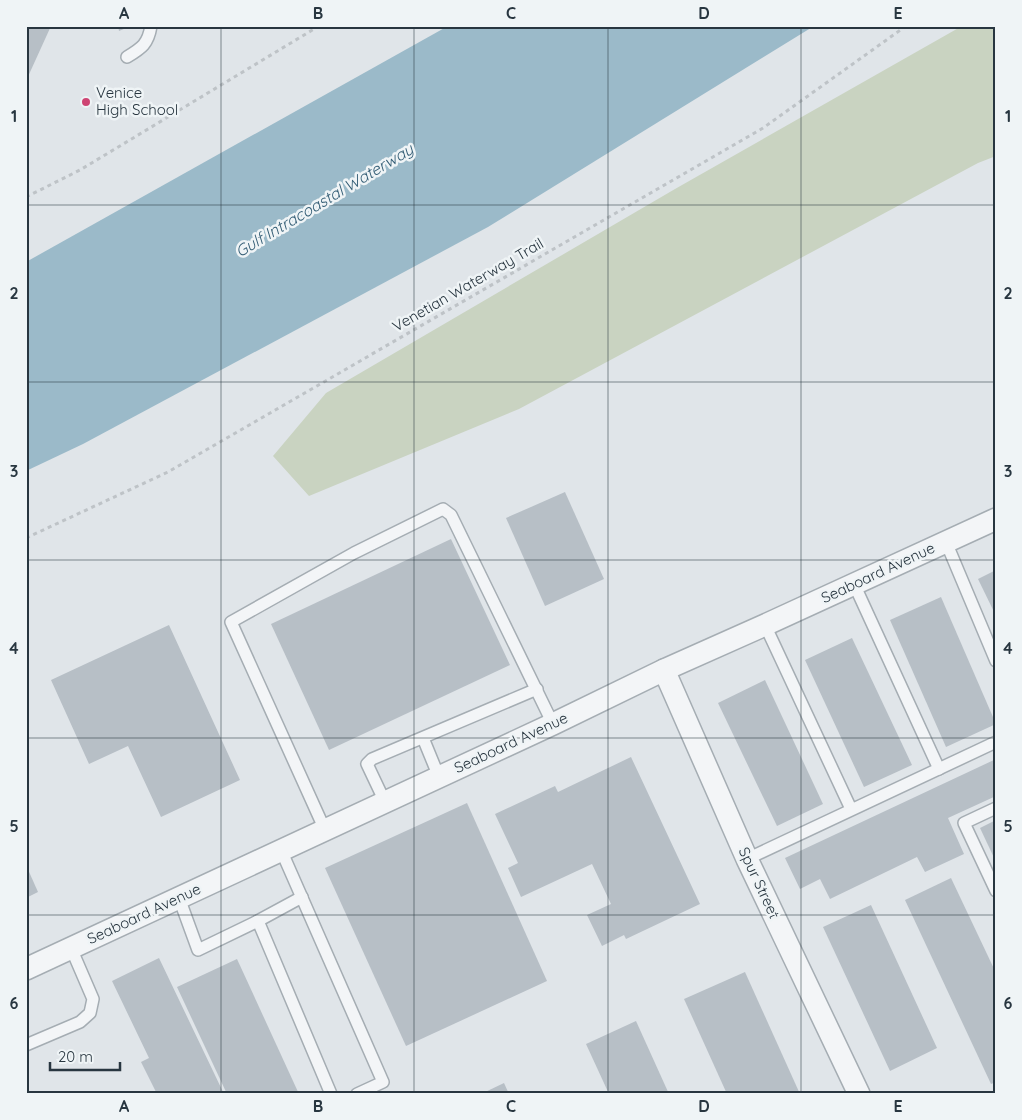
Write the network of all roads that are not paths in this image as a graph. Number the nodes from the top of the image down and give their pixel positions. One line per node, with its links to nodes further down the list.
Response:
1 (151, 26): 2 (lane)
2 (127, 57)
3 (996, 519): 4 (street, Seaboard Avenue)
4 (946, 542): 5 (street, Seaboard Avenue); 7 (lane)
5 (854, 584): 6 (street, Seaboard Avenue); 13 (lane)
6 (765, 625): 8 (street, Seaboard Avenue); 17 (lane)
7 (996, 661)
8 (664, 670): 10 (street, Seaboard Avenue); 20 (street, Spur Street)
9 (536, 690): 10 (lane); 11 (lane); 18 (lane)
10 (553, 724): 14 (street, Seaboard Avenue)
11 (424, 738): 14 (lane); 15 (lane)
12 (996, 742): 13 (lane)
13 (939, 768): 17 (lane)
14 (439, 776): 15 (street, Seaboard Avenue)
15 (385, 802): 18 (street, Seaboard Avenue)
16 (996, 808): 21 (lane)
17 (851, 810): 20 (lane)
18 (325, 830): 19 (street, Seaboard Avenue)
19 (281, 850): 22 (lane); 23 (street, Seaboard Avenue)
20 (747, 859): 30 (street, Spur Street)
21 (996, 891)
22 (302, 897): 24 (lane); 29 (lane)
23 (179, 898): 24 (lane); 25 (street, Seaboard Avenue)
24 (256, 922): 28 (lane)
25 (71, 948): 26 (street, Seaboard Avenue); 27 (lane)
26 (26, 969)
27 (26, 1046)
28 (331, 1094)
29 (357, 1094)
30 (859, 1094)

